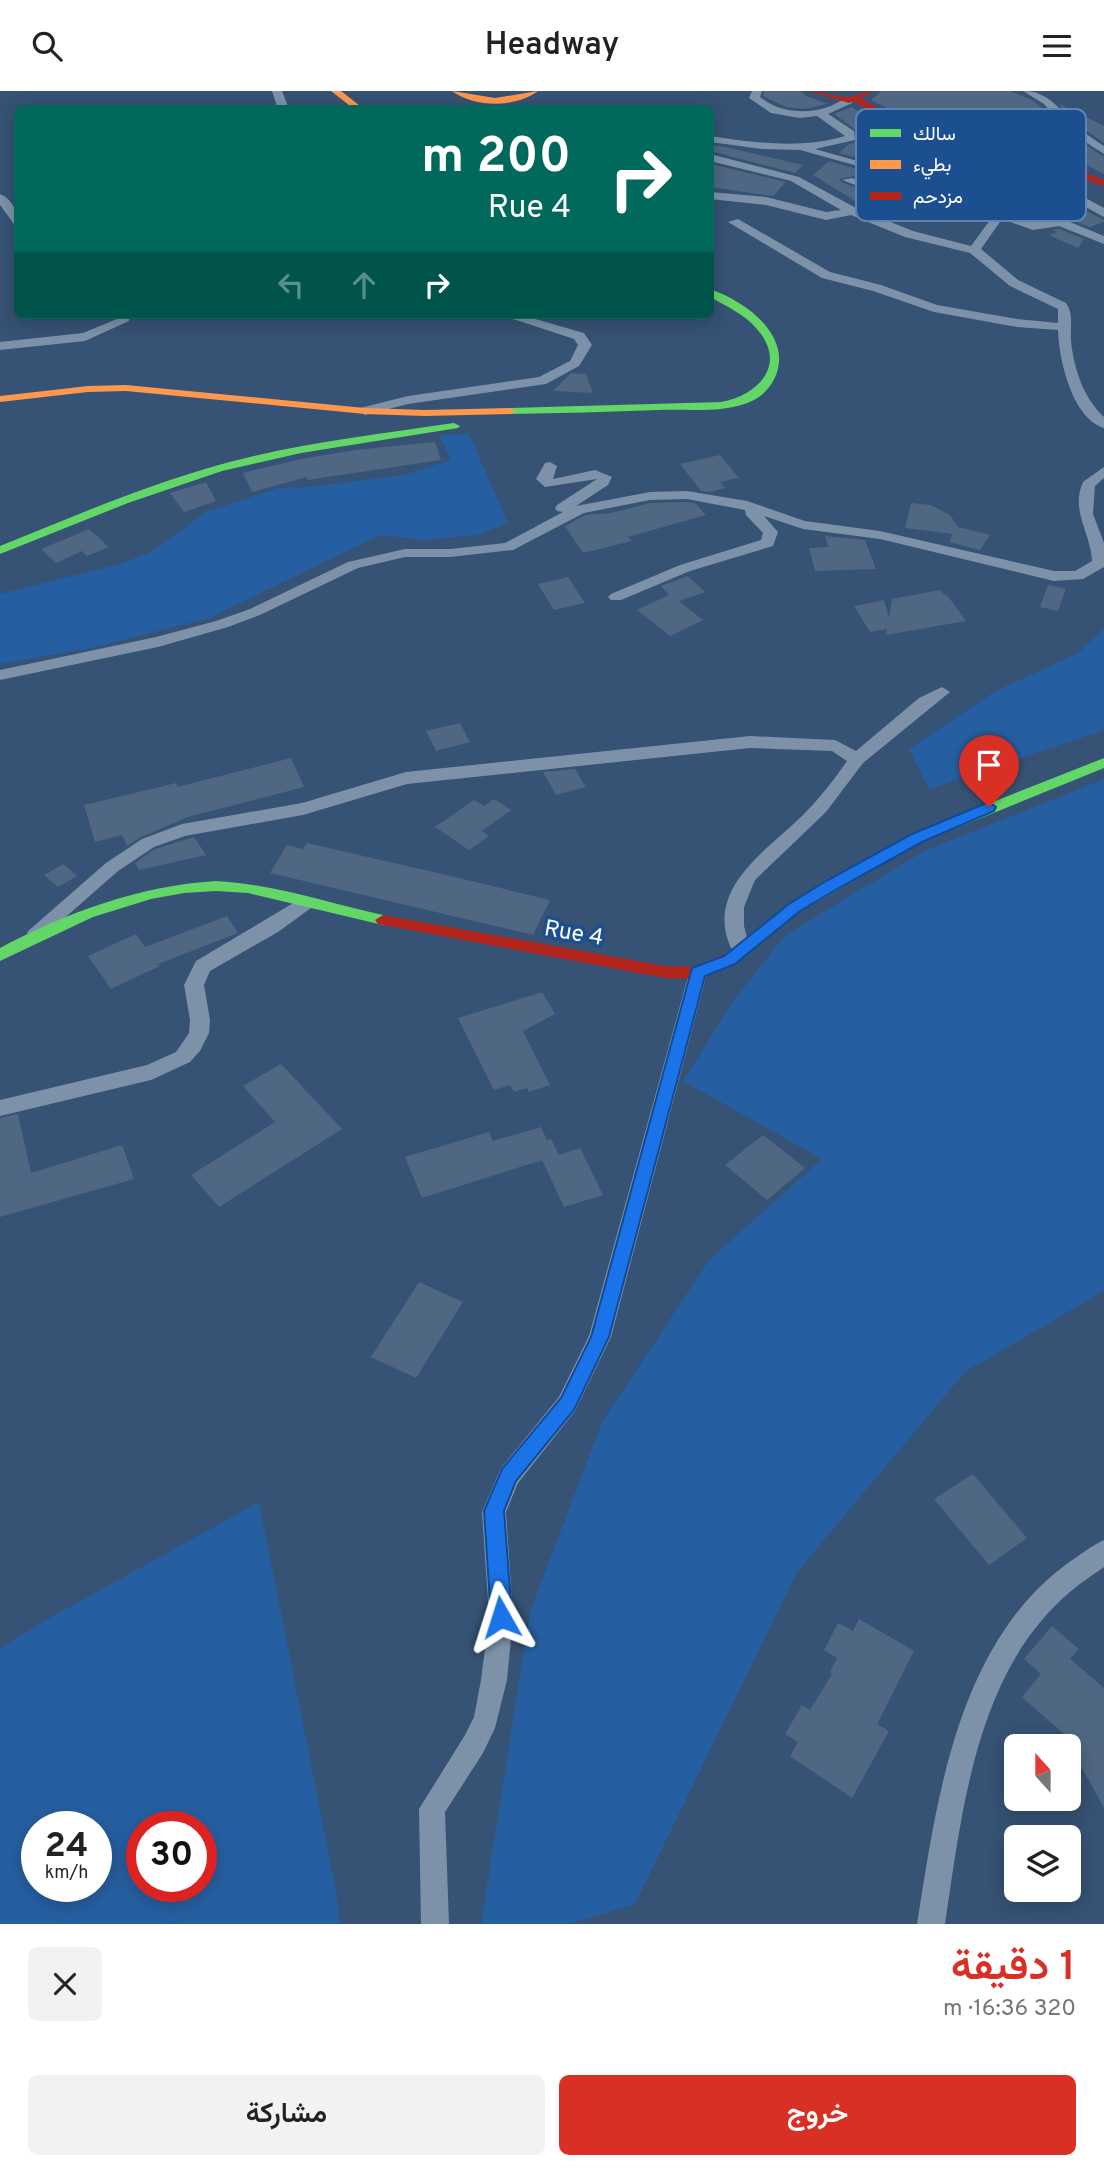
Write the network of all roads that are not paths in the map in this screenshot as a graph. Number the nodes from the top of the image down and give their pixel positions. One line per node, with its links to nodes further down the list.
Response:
1 (335, 91): 8 (street)
2 (456, 91): 9 (street)
3 (534, 91): 9 (street)
4 (757, 91): 11 (street)
5 (812, 91): 7 (street)
6 (1028, 91): 10 (street)
7 (859, 97): 11 (street)
8 (354, 105)
9 (509, 105)
10 (1055, 109)
11 (820, 113): 14 (street)
12 (1086, 139): 15 (street)
13 (714, 140): 14 (street)
14 (799, 148): 17 (street)
15 (1104, 151)
16 (714, 158): 25 (street)
17 (856, 163)
18 (1086, 176): 21 (street)
19 (848, 180): 20 (street)
20 (856, 183)
21 (1104, 183)
22 (714, 195): 25 (street)
23 (0, 197): 28 (street)
24 (1086, 203): 27 (street)
25 (852, 211): 26 (street)
26 (856, 213)
27 (1104, 213)
28 (14, 216)
29 (877, 221): 34 (street)
30 (995, 221): 34 (street)
31 (1019, 221): 33 (street)
32 (734, 222): 38 (street)
33 (1104, 240)
34 (974, 250): 38 (street)
35 (714, 294): 41 (street)
36 (123, 319): 39 (street)
37 (521, 319): 42 (street)
38 (1063, 327): 43 (street)
39 (0, 346)
40 (0, 399): 42 (street)
41 (561, 409): 42 (street); 48 (street)
42 (365, 411)
43 (1104, 424)
44 (550, 466): 47 (street)
45 (1104, 471): 46 (street)
46 (742, 504): 47 (street); 49 (street)
47 (521, 542): 50 (street)
48 (0, 550)
49 (616, 597)
50 (0, 675)
51 (942, 692): 52 (street)
52 (857, 759): 55 (street); 56 (street)
53 (1104, 764): 56 (street, Rue 4)
54 (305, 903): 55 (street, Rue 4); 58 (street, Rue 4); 59 (street)
55 (30, 937): 57 (street, Rue 4)
56 (741, 949): 58 (street, Rue 4)
57 (0, 955)
58 (698, 972): 61 (street)
59 (0, 1108)
60 (1104, 1552): 62 (street)
61 (435, 1924)
62 (932, 1924)

